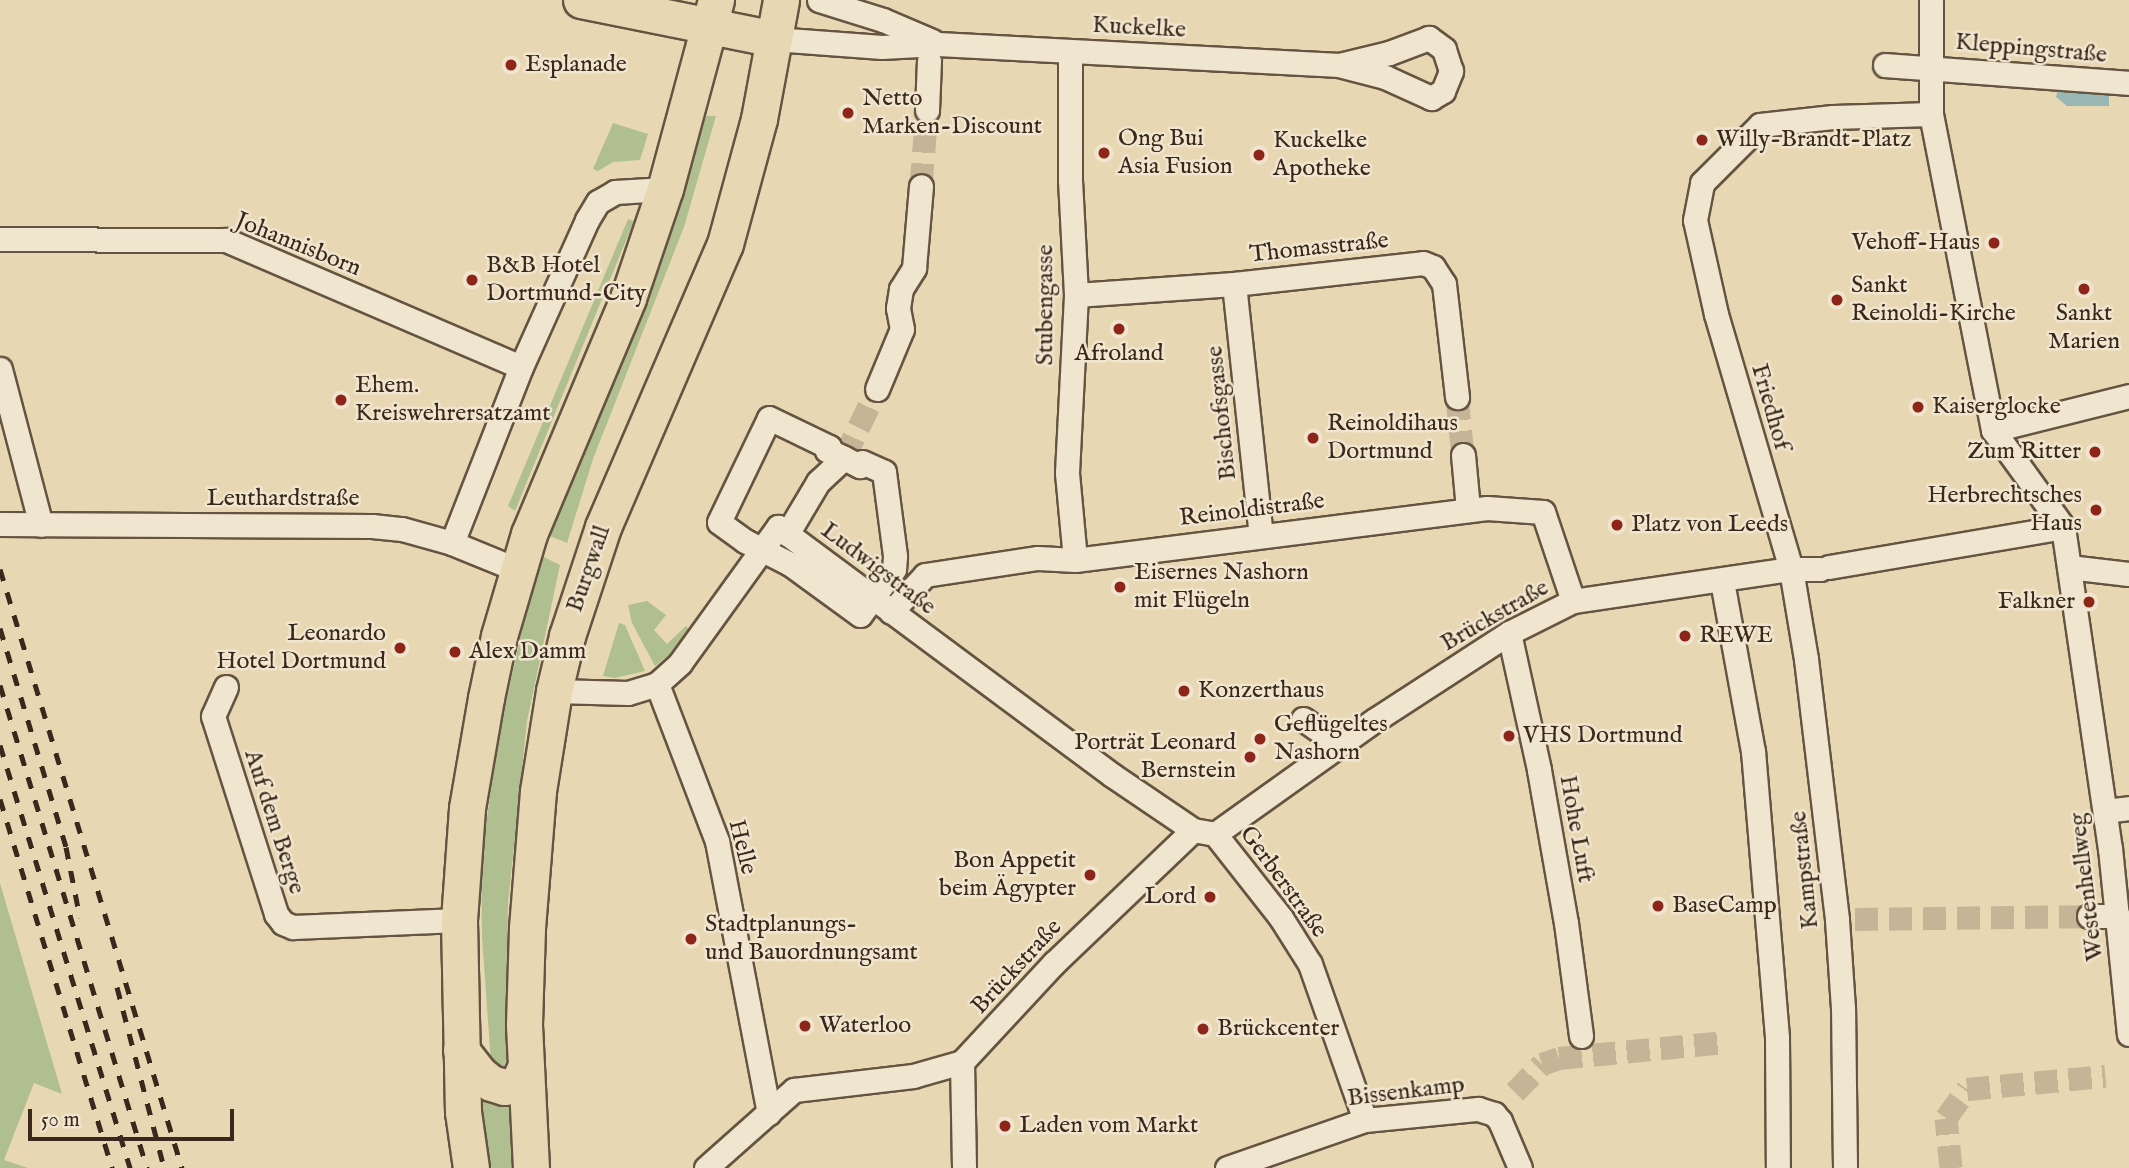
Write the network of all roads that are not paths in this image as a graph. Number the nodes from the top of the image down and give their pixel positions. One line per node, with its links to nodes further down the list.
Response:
1 (581, 0): 5 (main road)
2 (781, 0): 6 (main road, Burgwall)
3 (819, 0): 8 (street, Kuckelke)
4 (1931, 0): 11 (street)
5 (713, 13): 6 (main road); 16 (main road)
6 (774, 39): 8 (street, Kuckelke); 48 (main road, Burgwall)
7 (1070, 51): 8 (street, Kuckelke); 9 (street, Kuckelke); 19 (street, Stubengasse)
8 (933, 52): 13 (street)
9 (1339, 65)
10 (1885, 65): 11 (street, Kleppingstraße)
11 (1929, 67): 12 (street, Kleppingstraße); 14 (street)
12 (2129, 83)
13 (927, 110)
14 (1931, 114): 25 (street); 38 (street, Friedhof)
15 (921, 186): 22 (street)
16 (665, 189): 20 (street); 39 (main road)
17 (0, 239): 20 (street, Johannisborn)
18 (1234, 285): 19 (street, Thomasstraße); 24 (street, Thomasstraße); 33 (street, Bischofsgasse)
19 (1076, 295): 36 (street, Stubengasse)
20 (521, 367): 34 (street)
21 (0, 369): 30 (street)
22 (877, 389)
23 (2129, 396): 25 (street)
24 (1457, 397)
25 (1993, 430): 31 (street)
26 (1463, 455): 28 (street)
27 (844, 458): 32 (street); 35 (street); 42 (street)
28 (1468, 509): 33 (street, Reinoldistraße); 43 (street, Reinoldistraße)
29 (0, 524): 30 (street, Leuthardstraße)
30 (41, 525): 34 (street, Leuthardstraße)
31 (2063, 527): 37 (street, Westenhellweg); 38 (street, Brückstraße)
32 (787, 534): 35 (street, Ludwigstraße); 42 (street, Ludwigstraße)
33 (1261, 535): 36 (street, Reinoldistraße)
34 (452, 543): 39 (street, Leuthardstraße)
35 (763, 551): 42 (street); 46 (street, Ludwigstraße)
36 (1075, 560): 44 (street, Reinoldistraße)
37 (2069, 567): 40 (street); 52 (street, Westenhellweg)
38 (1791, 569): 41 (street, Brückstraße); 72 (street, Kampstraße)
39 (518, 570): 56 (main road)
40 (2129, 573)
41 (1722, 581): 43 (street, Brückstraße); 71 (street, Kampstraße)
42 (873, 597): 44 (street, Ludwigstraße)
43 (1573, 601): 45 (street, Brückstraße)
44 (891, 612): 53 (street, Ludwigstraße)
45 (1509, 633): 50 (street, Brückstraße); 59 (street, Hohe Luft)
46 (657, 684): 48 (street, Ludwigstraße); 63 (street, Helle)
47 (226, 687): 56 (street, Auf dem Berge)
48 (554, 691): 62 (main road, Burgwall)
49 (1303, 719): 50 (street)
50 (1340, 745): 53 (street, Brückstraße)
51 (2129, 808): 52 (street)
52 (2105, 811): 55 (street, Westenhellweg)
53 (1204, 832): 61 (street, Brückstraße); 64 (street, Gerberstraße)
54 (2089, 916): 55 (street)
55 (2118, 916): 57 (street, Westenhellweg)
56 (459, 920): 60 (main road)
57 (2125, 948): 58 (street, Westenhellweg)
58 (2129, 1034)
59 (1581, 1036)
60 (461, 1050): 62 (main road); 65 (main road)
61 (962, 1062): 63 (street, Brückstraße); 68 (street)
62 (526, 1066): 66 (main road, Burgwall)
63 (769, 1113): 67 (street, Brückstraße)
64 (1365, 1120): 69 (street, Bissenkamp); 70 (street, Bissenkamp)
65 (471, 1168)
66 (531, 1168)
67 (706, 1168)
68 (964, 1168)
69 (1227, 1168)
70 (1520, 1168)
71 (1778, 1168)
72 (1845, 1168)

